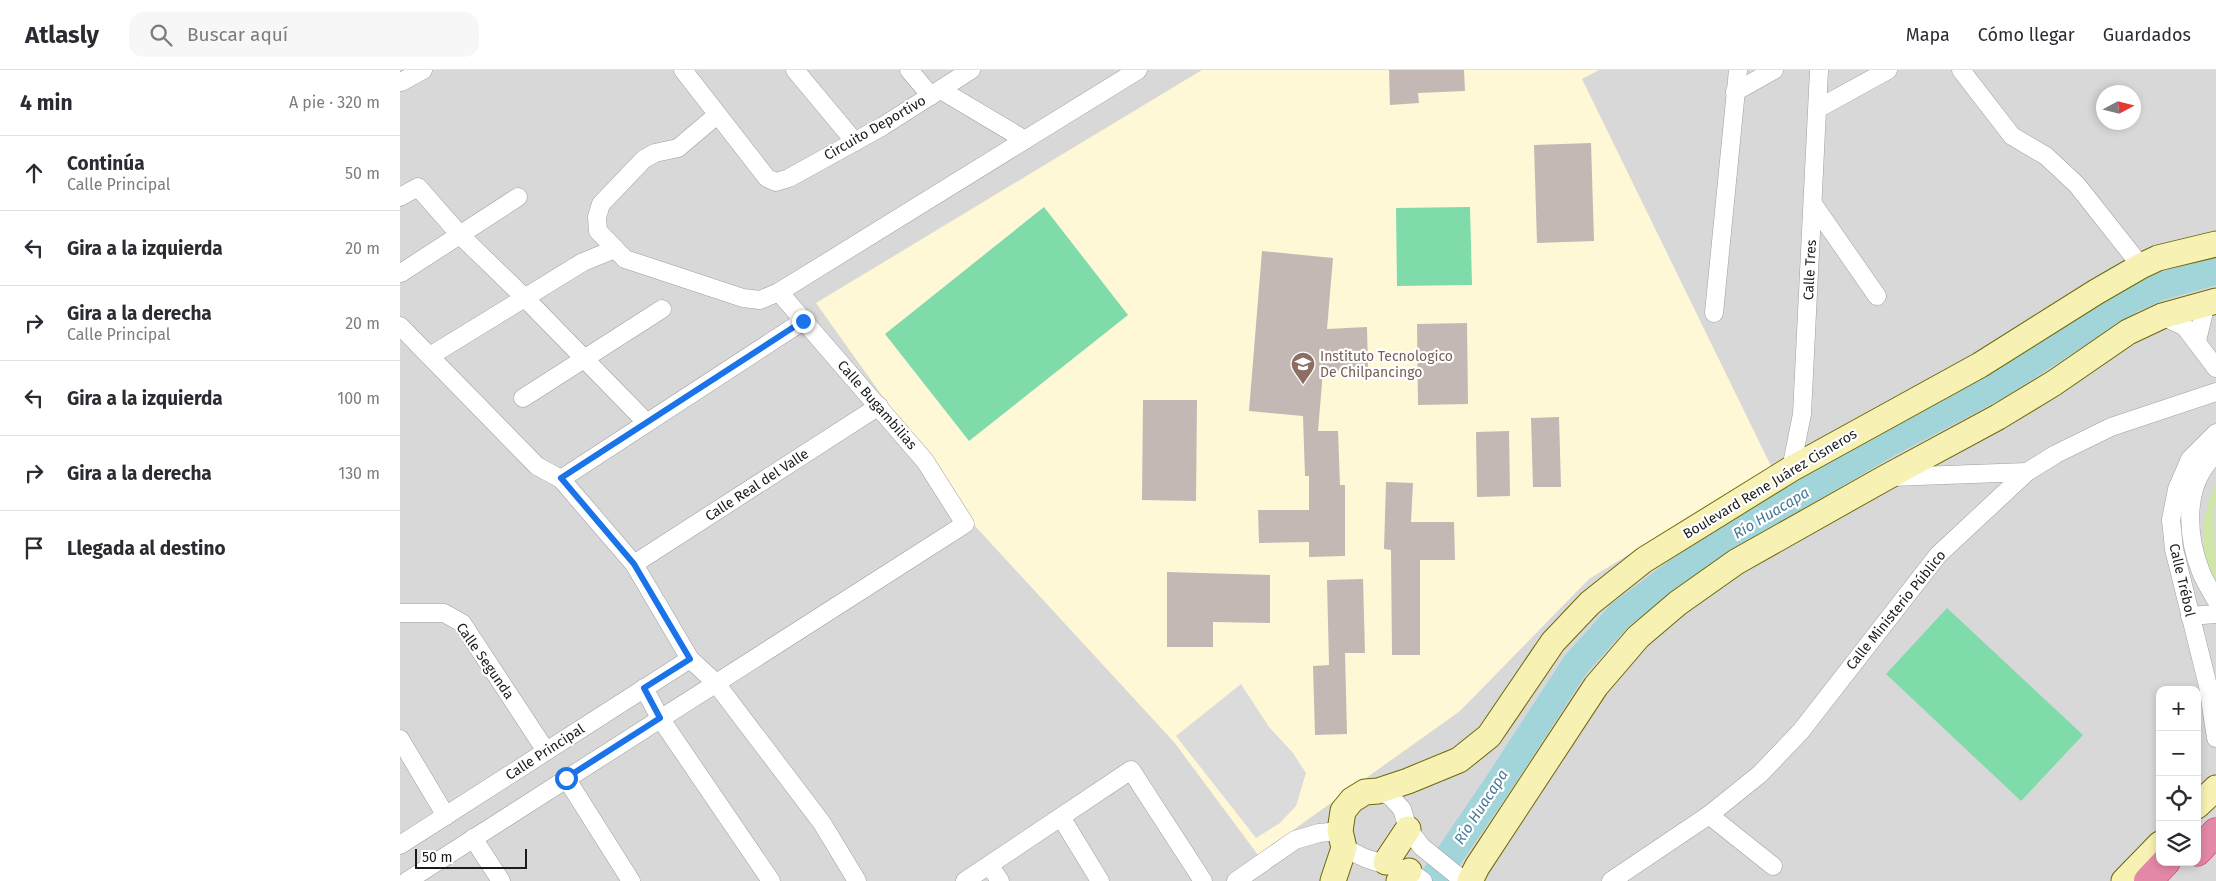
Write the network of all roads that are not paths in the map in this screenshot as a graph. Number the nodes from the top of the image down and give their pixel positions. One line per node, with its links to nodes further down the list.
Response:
1 (423, 70): 12 (street)
2 (683, 70): 16 (street)
3 (795, 70): 18 (street)
4 (909, 70): 14 (street)
5 (971, 70): 14 (street, Circuito Deportivo)
6 (1138, 70): 17 (street)
7 (1738, 70): 13 (street)
8 (1774, 70): 13 (street)
9 (1819, 70): 15 (street, Calle Tres)
10 (1888, 70): 15 (street)
11 (1961, 70): 26 (street)
12 (401, 82)
13 (1735, 92): 33 (street)
14 (936, 93): 17 (street); 18 (street, Circuito Deportivo)
15 (1819, 108): 21 (street, Calle Tres)
16 (717, 115): 18 (street, Circuito Deportivo); 25 (street)
17 (1025, 140): 28 (street)
18 (855, 142)
19 (400, 197): 23 (street)
20 (518, 198): 23 (street)
21 (1814, 204): 29 (street); 47 (street, Calle Tres)
22 (2216, 231): 26 (main road)
23 (460, 235): 27 (street); 30 (street)
24 (2216, 244): 26 (main road, Boulevard Rene Juárez Cisneros)
25 (615, 248): 28 (street); 30 (street)
26 (2150, 262): 47 (main road, Boulevard Rene Juárez Cisneros)
27 (401, 273)
28 (779, 292): 35 (street, Calle Bugambilias)
29 (1876, 296)
30 (525, 298): 38 (street); 39 (street)
31 (2211, 302): 34 (main road); 37 (street)
32 (662, 310): 39 (street)
33 (1714, 313)
34 (2162, 316): 37 (street); 50 (main road)
35 (803, 321): 43 (street, Calle Bugambilias); 44 (street)
36 (400, 326): 38 (street)
37 (2197, 341): 40 (street)
38 (430, 356): 49 (street)
39 (584, 360): 42 (street); 44 (street)
40 (2216, 368)
41 (2216, 392): 48 (street, Calle Ministerio Público)
42 (523, 398)
43 (879, 406): 51 (street, Calle Real del Valle); 57 (street, Calle Bugambilias)
44 (646, 422): 49 (street)
45 (2216, 433): 55 (street, Calle Trébol)
46 (2216, 454): 52 (street, Calle Trébol)
47 (1790, 469): 66 (main road, Boulevard Rene Juárez Cisneros)
48 (2026, 472): 50 (street); 69 (street, Calle Ministerio Público)
49 (561, 478): 51 (street)
50 (1885, 478): 85 (main road)
51 (634, 564): 56 (street)
52 (2216, 600)
53 (400, 613): 63 (street, Calle Segunda)
54 (2216, 614): 55 (street)
55 (2190, 616): 59 (street, Calle Trébol)
56 (690, 659): 57 (street); 58 (street, Calle Principal)
57 (715, 682): 60 (street); 90 (street)
58 (644, 688): 60 (street); 63 (street, Calle Principal)
59 (2212, 688): 61 (street, Calle Trébol)
60 (660, 718): 64 (street); 89 (street)
61 (2216, 738)
62 (400, 740): 70 (street)
63 (546, 751): 70 (street, Calle Principal)
64 (566, 778): 75 (street); 88 (street)
65 (2216, 788): 67 (main road)
66 (1378, 791): 73 (street); 76 (main road, Boulevard Rene Juárez Cisneros)
67 (2201, 802)
68 (2216, 810): 72 (highway)
69 (1709, 815): 81 (street); 97 (street, Calle Ministerio Público)
70 (446, 816): 77 (street, Calle Principal)
71 (1061, 818): 80 (street); 93 (street); 94 (street)
72 (2201, 826)
73 (1408, 829): 84 (main road); 85 (street)
74 (2216, 832): 79 (highway)
75 (473, 838): 86 (street); 87 (street)
76 (1342, 840): 84 (street); 95 (street); 96 (main road, Boulevard Rene Juárez Cisneros)
77 (400, 845)
78 (2156, 848): 98 (main road)
79 (2201, 848)
80 (990, 866): 91 (street); 92 (street)
81 (1773, 866)
82 (2162, 866): 99 (highway)
83 (2183, 866): 100 (highway)
84 (1406, 874)
85 (1470, 877)
86 (407, 881)
87 (501, 881)
88 (631, 881)
89 (771, 881)
90 (856, 881)
91 (965, 881)
92 (1000, 881)
93 (1100, 881)
94 (1203, 881)
95 (1236, 881)
96 (1333, 881)
97 (1611, 881)
98 (2124, 881)
99 (2148, 881)
100 (2170, 881)

